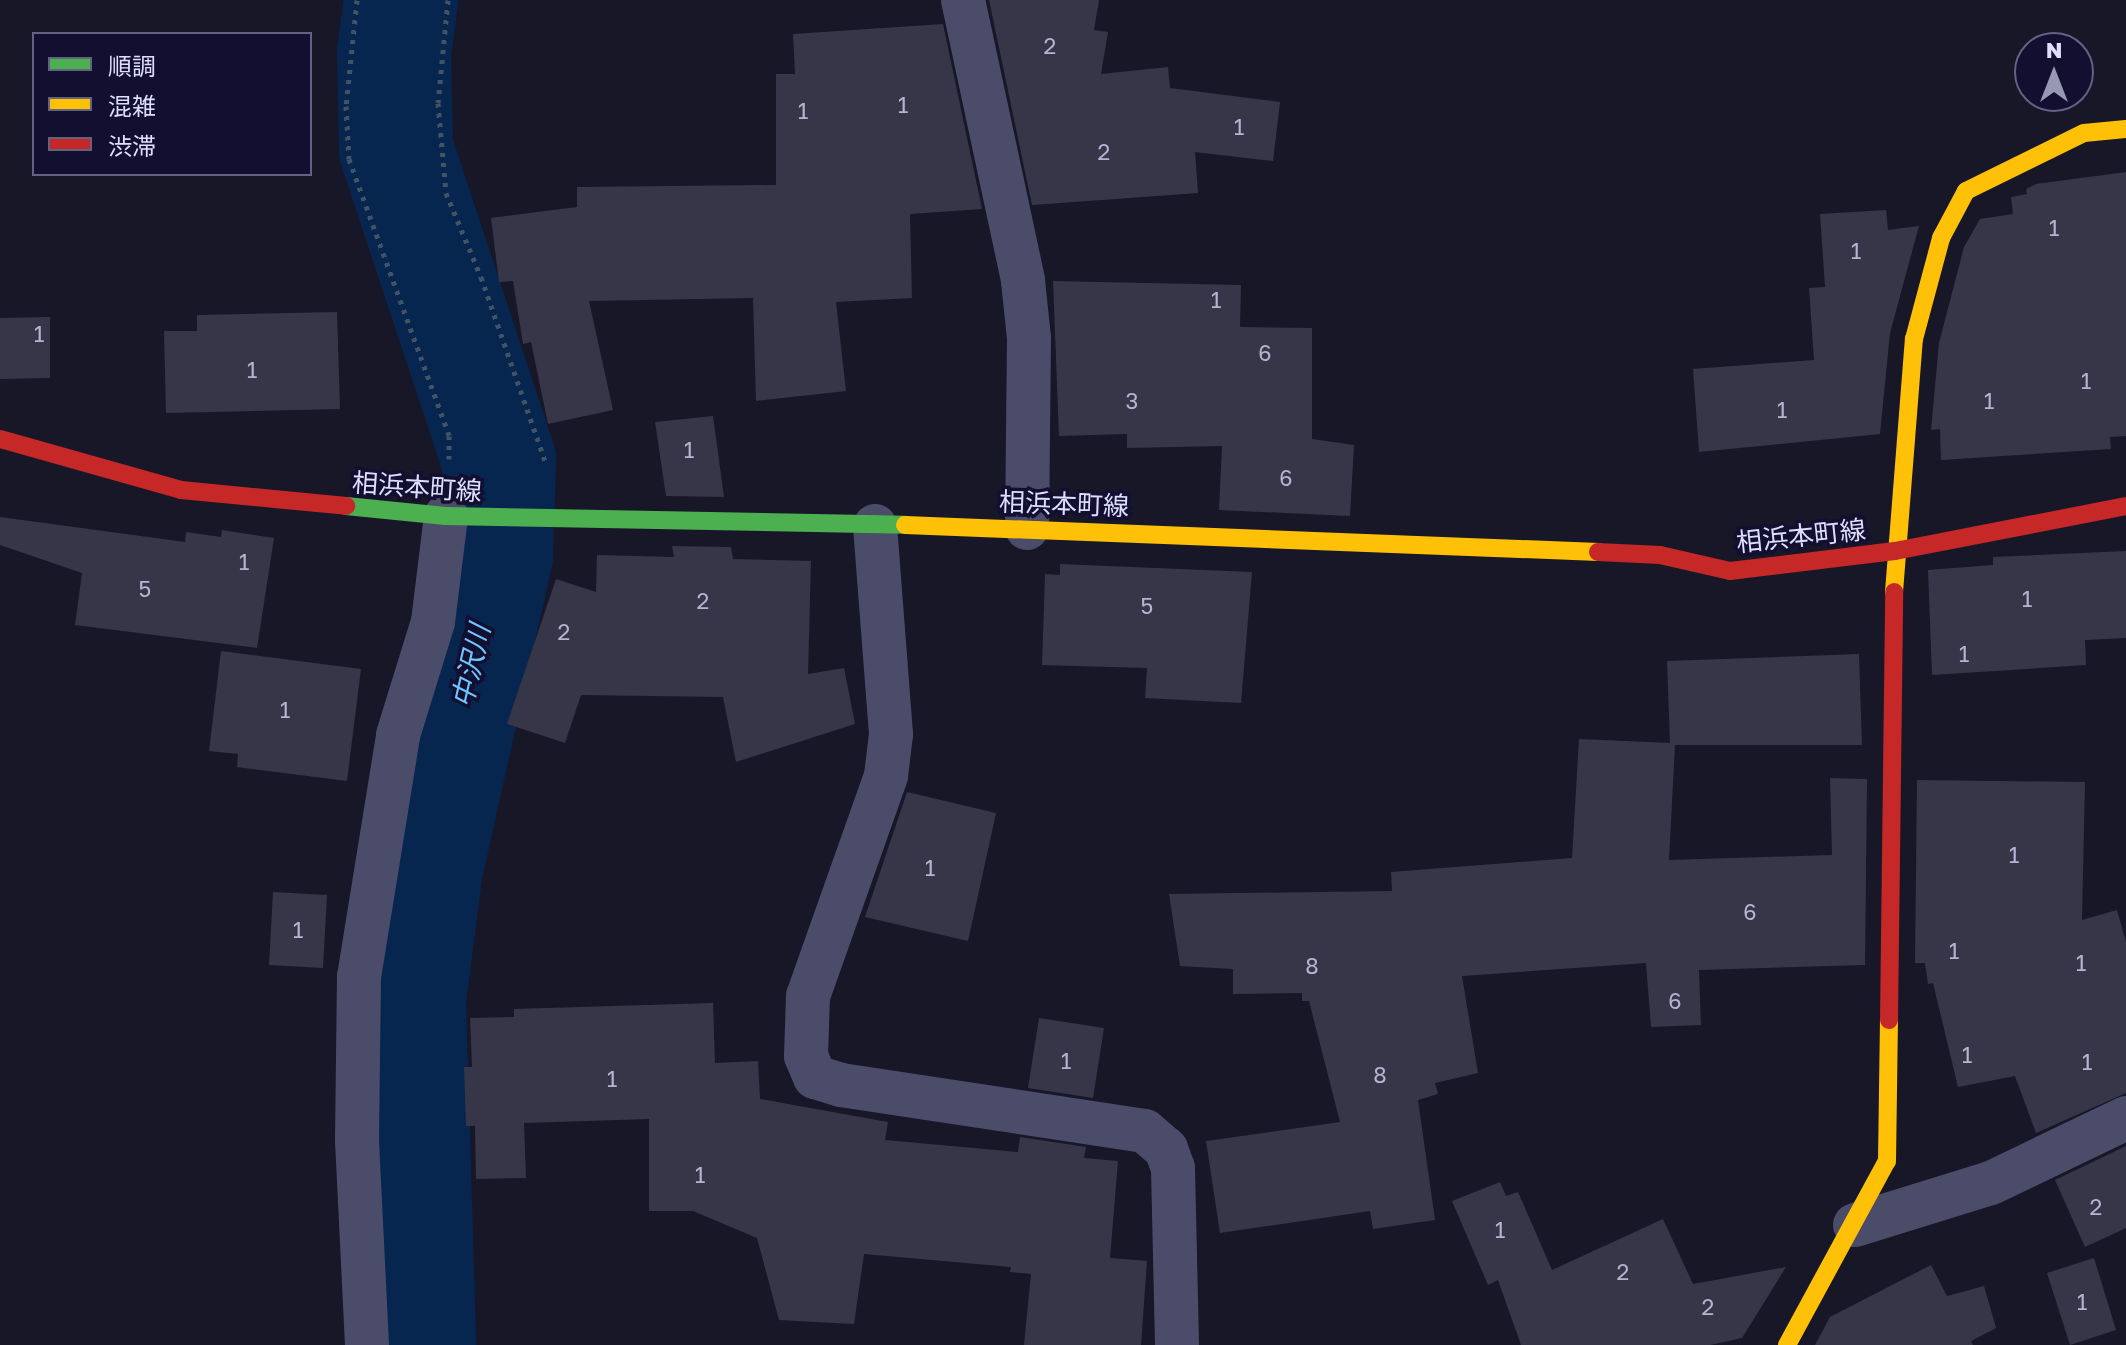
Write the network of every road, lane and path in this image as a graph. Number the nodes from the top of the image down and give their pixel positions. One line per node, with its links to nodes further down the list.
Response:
1 (357, 0): 7 (path)
2 (448, 0): 8 (path)
3 (963, 0): 10 (street)
4 (2126, 129): 11 (main road)
5 (0, 439): 7 (main road, 相浜本町線)
6 (2126, 506): 11 (main road, 相浜本町線)
7 (460, 517): 8 (main road, 相浜本町線); 14 (street)
8 (557, 519): 9 (main road, 相浜本町線)
9 (875, 526): 10 (main road, 相浜本町線); 15 (street)
10 (1027, 528): 11 (main road, 相浜本町線)
11 (1895, 551): 13 (main road)
12 (2126, 1118): 13 (street)
13 (1855, 1225): 16 (main road)
14 (367, 1345)
15 (1177, 1345)
16 (1787, 1345)

